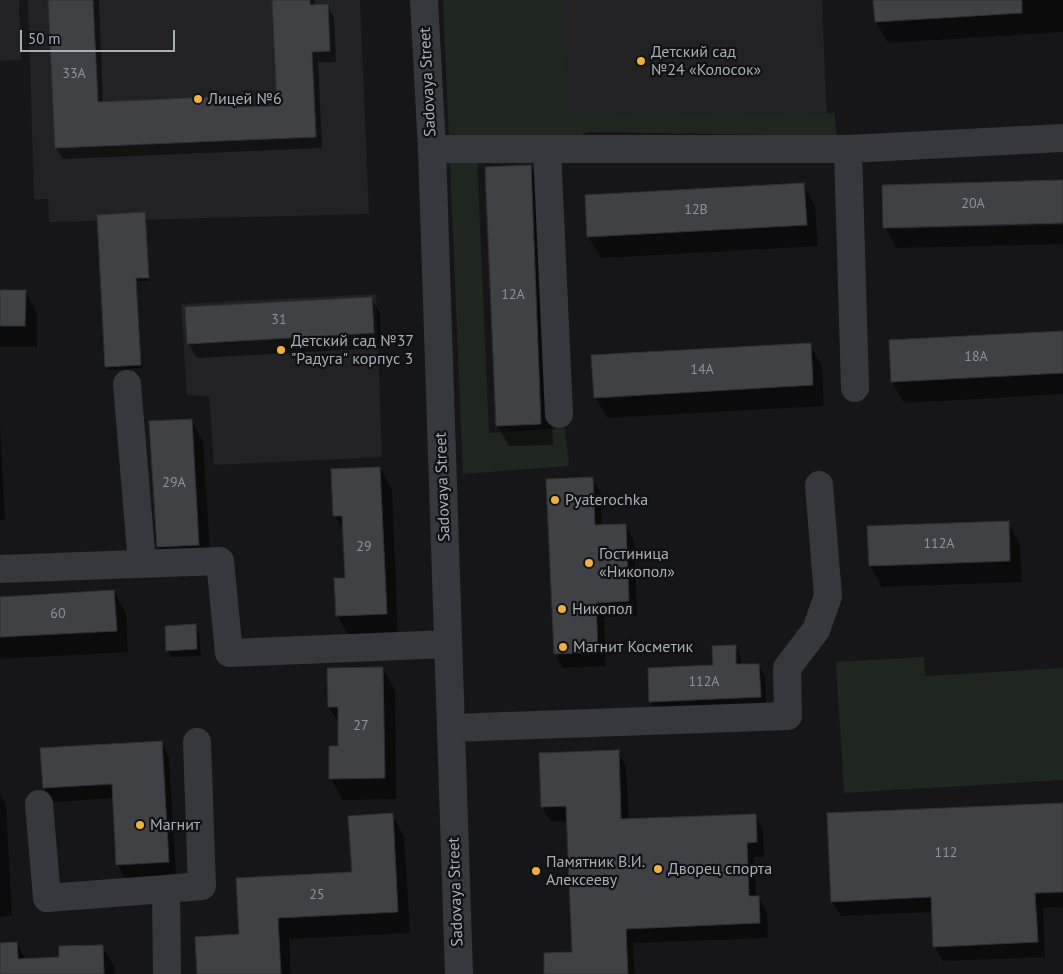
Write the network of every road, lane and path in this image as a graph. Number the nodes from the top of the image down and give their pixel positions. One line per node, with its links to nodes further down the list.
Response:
1 (424, 0): 3 (street, Sadovaya Street)
2 (1063, 138): 5 (street)
3 (432, 149): 4 (street); 12 (street, Sadovaya Street)
4 (548, 149): 5 (street); 8 (street)
5 (848, 149): 7 (street)
6 (127, 384): 10 (street)
7 (855, 388)
8 (559, 414)
9 (819, 486): 13 (street)
10 (142, 564): 11 (street); 12 (street)
11 (0, 569)
12 (448, 644): 13 (street, Sadovaya Street)
13 (451, 728): 18 (street, Sadovaya Street)
14 (197, 742): 16 (street)
15 (39, 804): 16 (street)
16 (166, 889): 17 (street)
17 (167, 974)
18 (458, 974)

